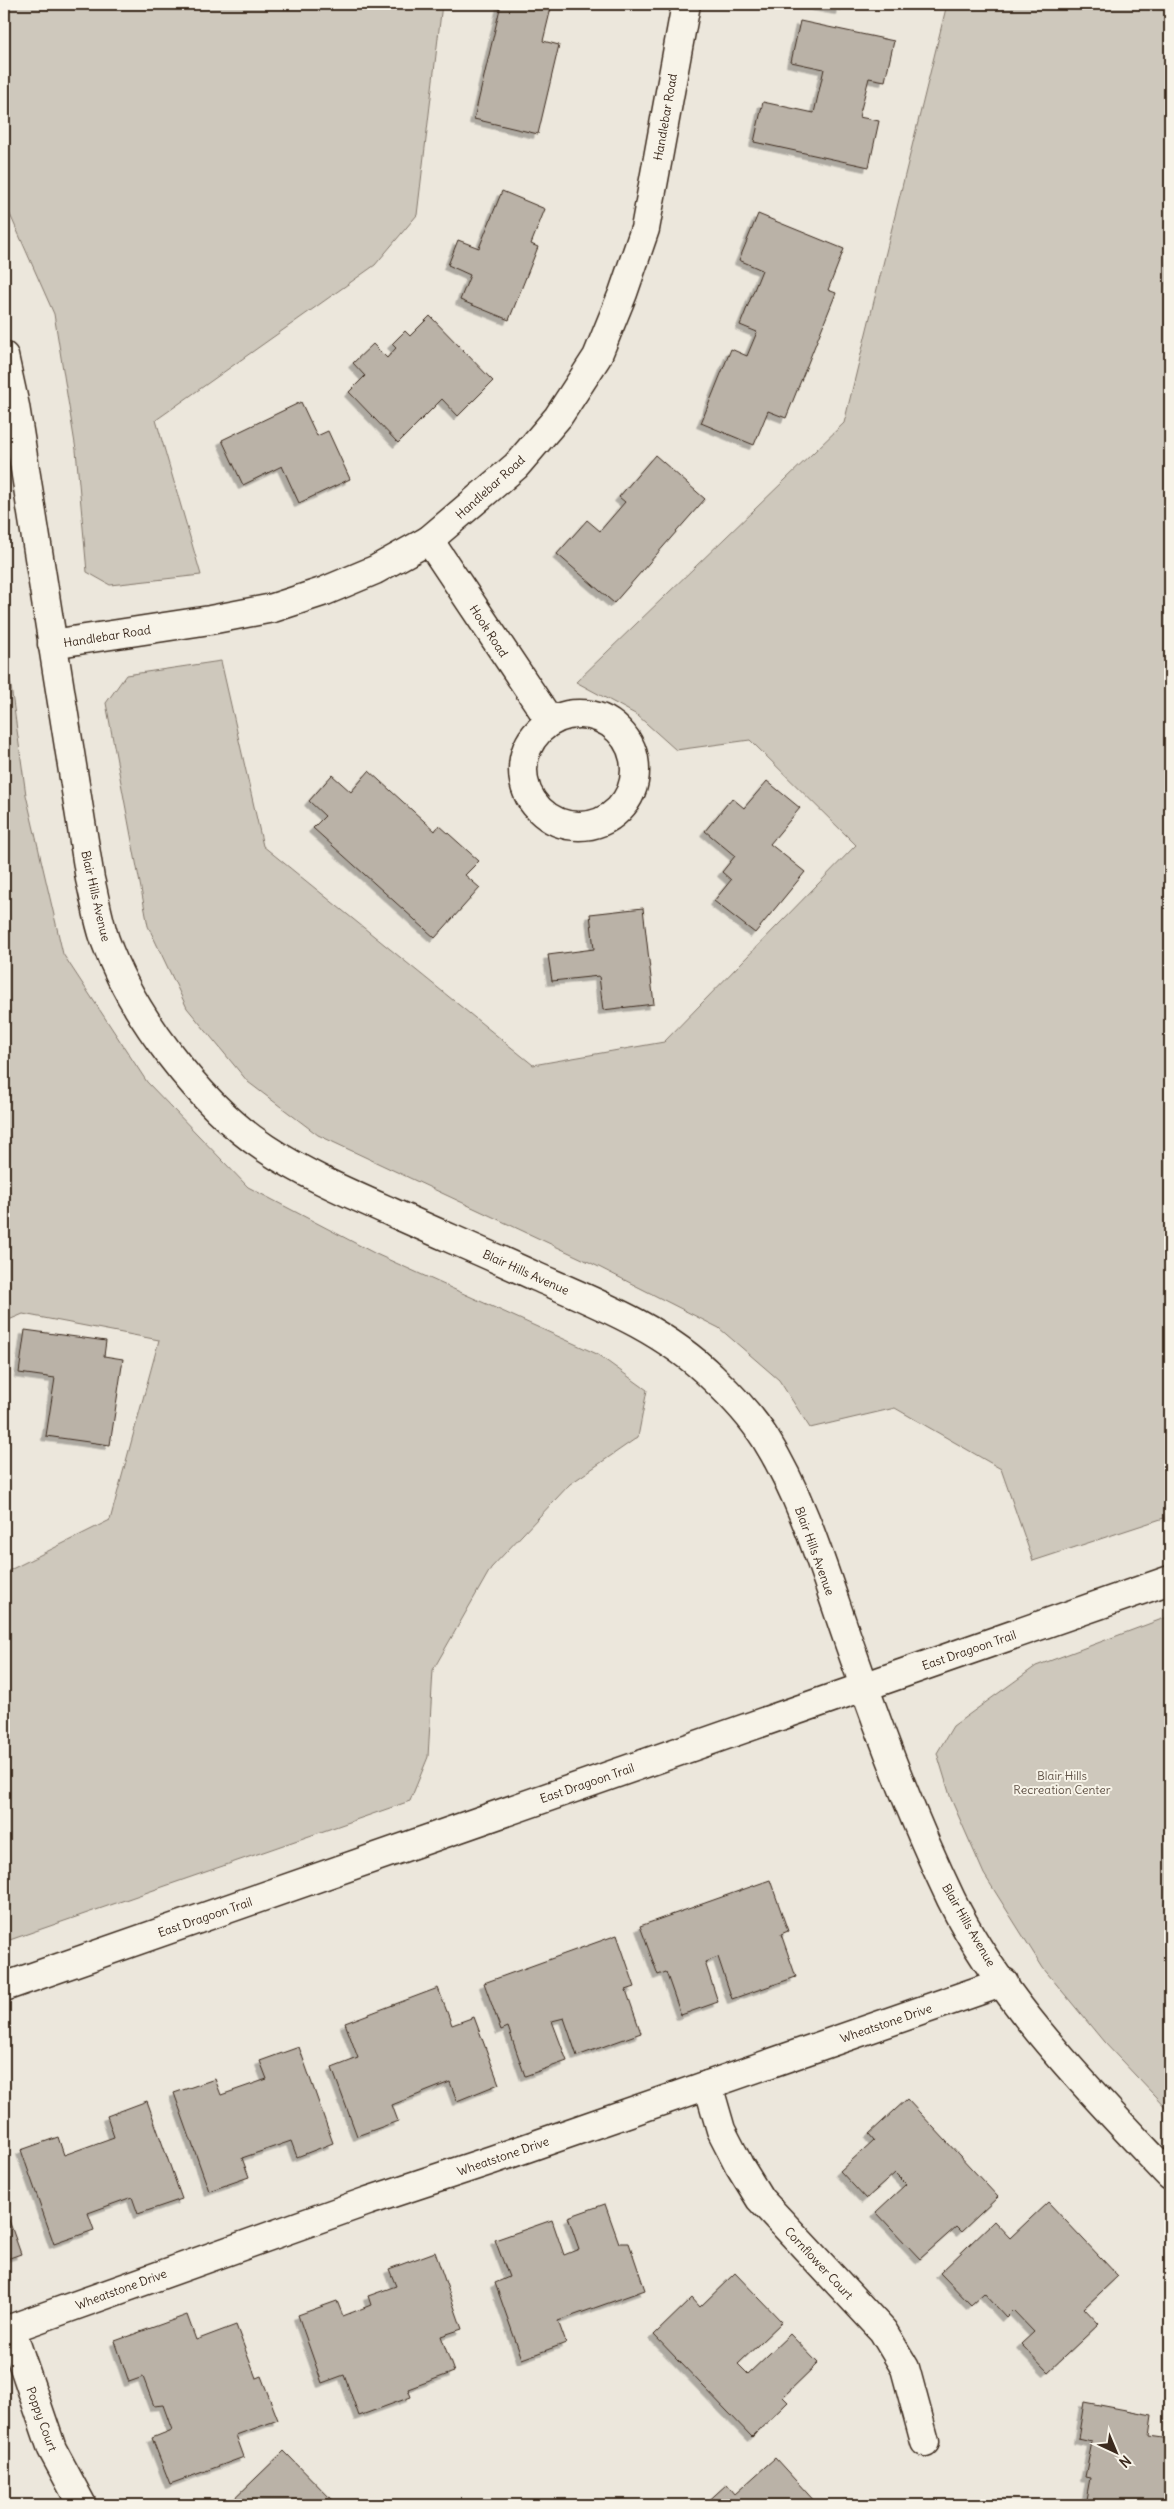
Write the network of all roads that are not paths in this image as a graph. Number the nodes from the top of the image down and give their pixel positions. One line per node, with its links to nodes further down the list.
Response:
1 (686, 4): 3 (street, Handlebar Road)
2 (4, 356): 4 (street, Blair Hills Avenue)
3 (429, 540): 4 (street, Handlebar Road); 5 (street, Hook Road)
4 (52, 644): 7 (street, Blair Hills Avenue)
5 (550, 721): 5 (street)
6 (1170, 1580): 7 (street, East Dragoon Trail)
7 (864, 1687): 8 (street, Blair Hills Avenue); 9 (street, East Dragoon Trail)
8 (1004, 1982): 10 (street, Wheatstone Drive); 11 (street, Blair Hills Avenue)
9 (4, 1987)
10 (708, 2085): 12 (street, Wheatstone Drive); 13 (street, Cornflower Court)
11 (1170, 2176)
12 (7, 2330): 14 (street, Poppy Court)
13 (925, 2442)
14 (82, 2505)

